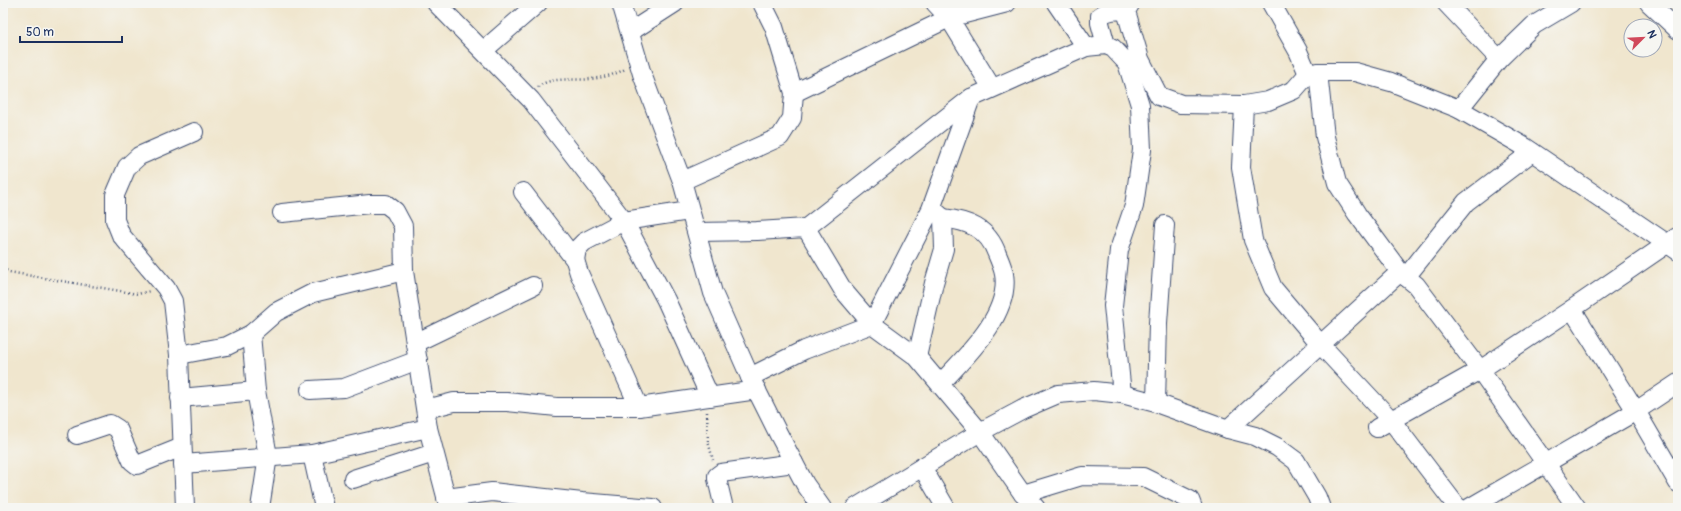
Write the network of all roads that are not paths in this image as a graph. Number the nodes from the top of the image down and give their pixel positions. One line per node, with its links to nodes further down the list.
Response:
1 (436, 3): 19 (street)
2 (538, 3): 19 (street)
3 (621, 3): 16 (street)
4 (675, 3): 16 (street)
5 (762, 3): 23 (street)
6 (935, 3): 14 (street)
7 (1007, 3): 14 (street)
8 (1056, 3): 18 (street)
9 (1271, 3): 21 (street)
10 (1446, 3): 20 (street)
11 (1571, 3): 20 (street)
12 (1649, 3): 15 (street)
13 (1128, 7): 17 (street); 25 (street)
14 (949, 18): 22 (street); 23 (street)
15 (1678, 30)
16 (630, 32): 29 (street)
17 (1106, 45): 18 (street); 56 (street)
18 (1086, 47): 22 (street)
19 (484, 50): 34 (street)
20 (1499, 59): 26 (street)
21 (1313, 73): 25 (street); 26 (street); 41 (street)
22 (992, 88): 24 (street)
23 (794, 93): 29 (street)
24 (971, 98): 33 (street); 36 (street)
25 (1244, 105): 46 (street)
26 (1460, 109): 28 (street)
27 (194, 132): 48 (street)
28 (1532, 152): 38 (street); 41 (street)
29 (682, 182): 31 (street)
30 (523, 192): 39 (street)
31 (689, 211): 34 (street); 37 (street)
32 (282, 213): 40 (street)
33 (937, 213): 44 (street); 49 (street); 53 (street)
34 (624, 221): 39 (street); 57 (street)
35 (1165, 225): 59 (street)
36 (806, 228): 37 (street); 44 (street)
37 (697, 232): 52 (street)
38 (1675, 244): 43 (street)
39 (574, 260): 60 (street)
40 (404, 271): 45 (street); 47 (street)
41 (1403, 274): 46 (street); 50 (street)
42 (533, 286): 47 (street)
43 (1572, 310): 50 (street); 62 (street)
44 (872, 324): 49 (street); 52 (street)
45 (251, 334): 48 (street); 55 (street)
46 (1321, 345): 63 (street); 65 (street)
47 (417, 352): 54 (street); 61 (street)
48 (179, 355): 58 (street)
49 (918, 357): 53 (street)
50 (1480, 370): 63 (street); 73 (street)
51 (1678, 382): 62 (street)
52 (753, 383): 57 (street); 72 (street)
53 (940, 384): 66 (street)
54 (310, 390)
55 (256, 391): 58 (street); 71 (street)
56 (1122, 394): 59 (street); 66 (street)
57 (710, 397): 60 (street)
58 (180, 398): 70 (street)
59 (1156, 403): 65 (street)
60 (639, 407): 61 (street)
61 (426, 409): 64 (street)
62 (1636, 411): 73 (street); 76 (street)
63 (1384, 424): 90 (street)
64 (428, 428): 68 (street); 69 (street)
65 (1228, 429): 89 (street)
66 (980, 432): 74 (street); 77 (street)
67 (77, 435): 70 (street)
68 (434, 453): 75 (street); 78 (street)
69 (312, 454): 71 (street); 81 (street)
70 (183, 456): 71 (street); 79 (street)
71 (268, 456): 80 (street)
72 (794, 463): 83 (street); 84 (street)
73 (1547, 463): 91 (street); 92 (street)
74 (922, 467): 85 (street); 86 (street)
75 (353, 479)
76 (1678, 483)
77 (1023, 494): 87 (street); 88 (street)
78 (448, 503): 82 (street)
79 (185, 508)
80 (260, 508)
81 (324, 508)
82 (654, 508)
83 (724, 508)
84 (822, 508)
85 (854, 508)
86 (946, 508)
87 (1036, 508)
88 (1193, 508)
89 (1321, 508)
90 (1458, 508)
91 (1469, 508)
92 (1577, 508)

